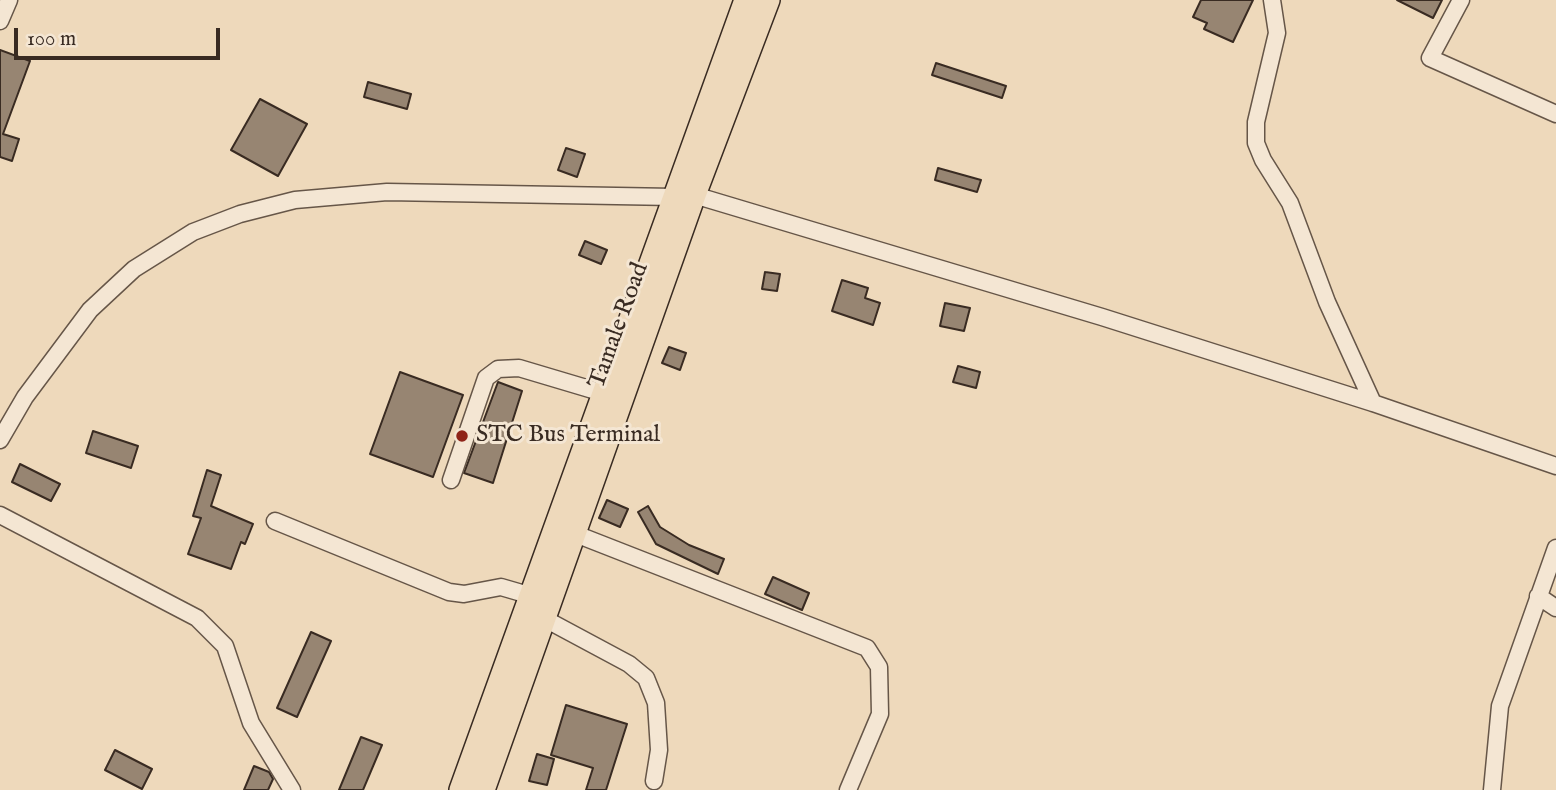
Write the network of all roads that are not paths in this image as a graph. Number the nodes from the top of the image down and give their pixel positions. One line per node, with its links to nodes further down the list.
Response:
1 (9, 0): 6 (street)
2 (746, 0): 7 (highway, Tamale Road)
3 (768, 0): 7 (highway, Tamale Road)
4 (1272, 0): 10 (street)
5 (1461, 0): 8 (street)
6 (0, 21)
7 (740, 47): 9 (highway, Tamale Road)
8 (1556, 114)
9 (684, 196): 10 (street); 11 (highway, Tamale Road); 12 (street)
10 (1373, 403): 13 (street)
11 (604, 408): 14 (street); 17 (highway, Tamale Road); 19 (highway, Tamale Road)
12 (0, 440)
13 (1556, 466)
14 (451, 480)
15 (0, 515): 24 (street)
16 (275, 521): 19 (street)
17 (573, 533): 22 (highway, Tamale Road); 27 (street)
18 (1556, 548): 20 (street)
19 (532, 596): 25 (highway, Tamale Road)
20 (1538, 596): 21 (street); 28 (street)
21 (1556, 608)
22 (545, 618): 23 (street); 26 (highway, Tamale Road)
23 (654, 781)
24 (292, 790)
25 (461, 790)
26 (483, 790)
27 (848, 790)
28 (1492, 790)

